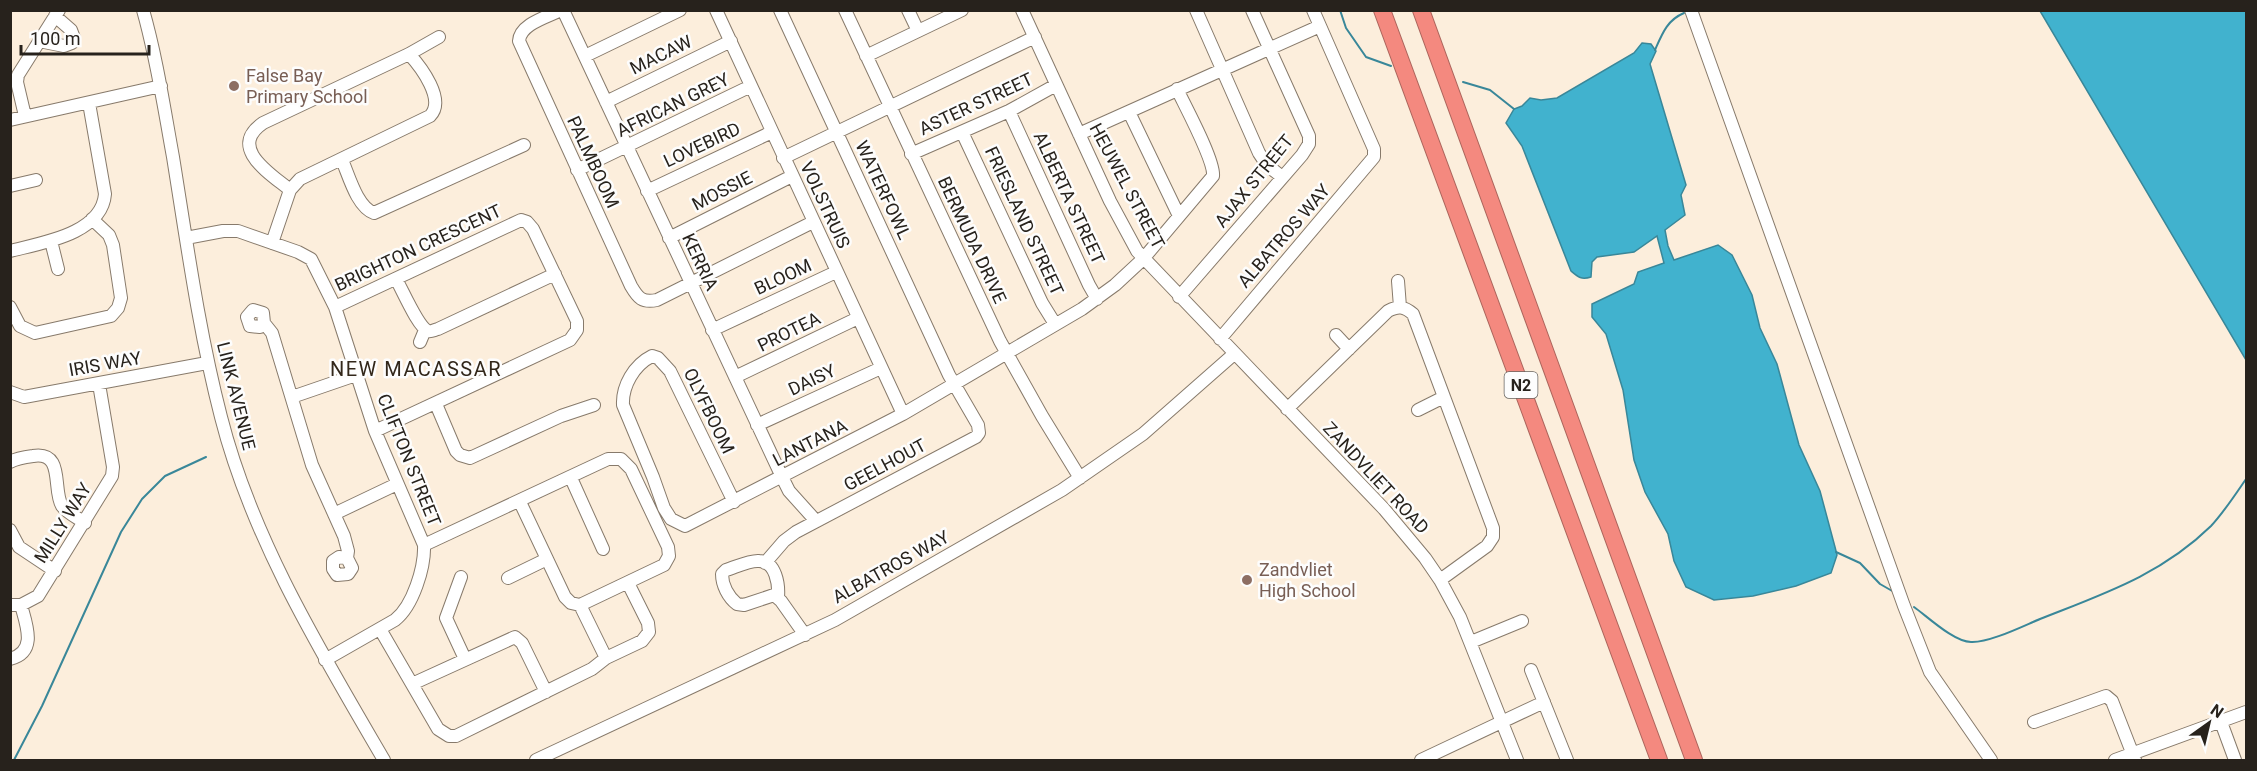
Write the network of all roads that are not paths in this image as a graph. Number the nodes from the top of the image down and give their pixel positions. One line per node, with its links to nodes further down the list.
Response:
1 (143, 10): 29 (street, LINK AVENUE)
2 (562, 10): 25 (street, KERRIA); 48 (street, PALMBOOM)
3 (680, 10): 25 (street)
4 (716, 10): 22 (street, VOLSTRUIS)
5 (780, 10): 39 (street, WATERFOWL)
6 (845, 10): 26 (street, BERMUDA DRIVE)
7 (908, 10): 18 (street)
8 (962, 10): 18 (street)
9 (1022, 10): 19 (street, HEUWEL STREET)
10 (1196, 10): 27 (street)
11 (1252, 10): 23 (street, AJAX STREET)
12 (1313, 10): 17 (street)
13 (1382, 10): 149 (highway, N2)
14 (1421, 10): 150 (highway, N2)
15 (1691, 10): 151 (street)
16 (57, 13): 21 (street); 21 (street)
17 (1320, 26): 23 (street); 81 (street, ALBATROS WAY)
18 (918, 31): 26 (street)
19 (1035, 37): 28 (street, HEUWEL STREET); 34 (street)
20 (439, 38): 24 (street)
21 (39, 41): 37 (street)
22 (731, 41): 30 (street, VOLSTRUIS); 32 (street, MACAW)
23 (1269, 48): 27 (street); 50 (street, AJAX STREET)
24 (410, 54): 47 (street); 53 (street)
25 (585, 56): 32 (street, KERRIA)
26 (866, 56): 34 (street, BERMUDA DRIVE)
27 (1223, 69): 31 (street); 50 (street)
28 (1056, 85): 35 (street, ASTER STREET); 42 (street, HEUWEL STREET)
29 (161, 86): 33 (street); 58 (street, LINK AVENUE)
30 (751, 86): 40 (street, VOLSTRUIS); 44 (street, AFRICAN GREY)
31 (1177, 89): 36 (street); 55 (street, LANTANA)
32 (606, 102): 44 (street, KERRIA)
33 (89, 103): 37 (street); 56 (street)
34 (888, 106): 39 (street); 45 (street, BERMUDA DRIVE)
35 (1009, 111): 41 (street, ASTER STREET); 71 (street, ALBERTA STREET)
36 (1129, 112): 42 (street); 55 (street)
37 (26, 116): 38 (street)
38 (10, 120)
39 (836, 131): 46 (street); 91 (street, WATERFOWL)
40 (772, 132): 46 (street, VOLSTRUIS); 54 (street, LOVEBIRD)
41 (962, 132): 45 (street, ASTER STREET); 77 (street, FRIESLAND STREET)
42 (1079, 134): 63 (street, HEUWEL STREET)
43 (524, 145): 47 (street)
44 (627, 148): 48 (street, AFRICAN GREY); 54 (street, KERRIA)
45 (911, 154): 84 (street, BERMUDA DRIVE)
46 (783, 158): 49 (street, VOLSTRUIS)
47 (342, 160): 53 (street)
48 (578, 170): 69 (street, PALMBOOM)
49 (792, 176): 57 (street, VOLSTRUIS); 59 (street, MOSSIE)
50 (1282, 177): 70 (street, AJAX STREET)
51 (36, 180): 52 (street)
52 (10, 186)
53 (290, 190): 61 (street)
54 (647, 191): 59 (street, KERRIA)
55 (1179, 216): 63 (street, LANTANA)
56 (92, 219): 60 (street); 72 (street)
57 (813, 222): 65 (street, VOLSTRUIS); 69 (street)
58 (186, 238): 61 (street, CLIFTON STREET); 86 (street, LINK AVENUE)
59 (669, 238): 69 (street, KERRIA)
60 (51, 241): 62 (street); 64 (street)
61 (272, 243): 73 (street, CLIFTON STREET)
62 (10, 251)
63 (1143, 259): 70 (street, HEUWEL STREET); 71 (street, LANTANA)
64 (58, 269)
65 (836, 272): 75 (street, VOLSTRUIS); 79 (street, BLOOM)
66 (555, 274): 67 (street, BRIGHTON CRESCENT); 78 (street); 95 (street, BRIGHTON CRESCENT)
67 (396, 279): 73 (street, BRIGHTON CRESCENT); 78 (street)
68 (1398, 281): 74 (street)
69 (690, 283): 79 (street, KERRIA)
70 (1179, 297): 81 (street, HEUWEL STREET)
71 (1097, 299): 77 (street, LANTANA)
72 (10, 307)
73 (335, 307): 88 (street, CLIFTON STREET)
74 (1400, 307): 83 (street); 94 (street)
75 (858, 318): 87 (street, VOLSTRUIS); 89 (street, PROTEA)
76 (264, 323): 93 (street)
77 (1055, 324): 84 (street, LANTANA)
78 (425, 330): 82 (street)
79 (712, 330): 89 (street, KERRIA)
80 (1336, 335): 83 (street)
81 (1220, 339): 85 (street, HEUWEL STREET)
82 (420, 342)
83 (1349, 349): 97 (street)
84 (1006, 353): 91 (street, LANTANA); 105 (street, BERMUDA DRIVE)
85 (1234, 354): 97 (street, ZANDVLIET ROAD); 105 (street, ALBATROS WAY)
86 (207, 363): 90 (street, IRIS WAY); 134 (street, LINK AVENUE)
87 (881, 368): 99 (street, VOLSTRUIS); 100 (street, DAISY)
88 (356, 375): 93 (street); 101 (street, CLIFTON STREET)
89 (735, 378): 100 (street, KERRIA)
90 (99, 384): 92 (street, IRIS WAY); 111 (street, MILLY WAY)
91 (954, 384): 99 (street, LANTANA); 110 (street, GEELHOUT)
92 (10, 392)
93 (292, 397): 109 (street)
94 (1444, 397): 98 (street); 122 (street)
95 (436, 404): 96 (street); 101 (street, BRIGHTON CRESCENT)
96 (594, 405)
97 (1287, 409): 122 (street, ZANDVLIET ROAD)
98 (1418, 410)
99 (903, 414): 103 (street, LANTANA)
100 (757, 425): 103 (street, KERRIA)
101 (375, 431): 106 (street, CLIFTON STREET)
102 (10, 462): 111 (street)
103 (782, 477): 108 (street, LANTANA); 110 (street, KERRIA)
104 (571, 478): 107 (street); 115 (street); 123 (street)
105 (1080, 478): 129 (street, ALBATROS WAY)
106 (397, 484): 109 (street); 114 (street, CLIFTON STREET)
107 (520, 502): 114 (street); 117 (street)
108 (734, 502): 112 (street, LANTANA); 112 (street, OLYFBOOM)
109 (334, 514): 116 (street)
110 (816, 521): 118 (street, GEELHOUT)
111 (85, 523): 119 (street, MILLY WAY)
112 (679, 524)
113 (10, 530): 119 (street)
114 (424, 545): 128 (street, CLIFTON STREET)
115 (603, 549)
116 (347, 558)
117 (547, 559): 121 (street); 126 (street)
118 (765, 562): 124 (street); 124 (street)
119 (55, 571): 125 (street, MILLY WAY)
120 (461, 577): 133 (street)
121 (508, 578)
122 (1440, 580): 130 (street, ZANDVLIET ROAD)
123 (628, 583): 126 (street); 131 (street)
124 (778, 597): 129 (street)
125 (16, 605): 132 (street, MILLY WAY)
126 (580, 605): 131 (street)
127 (1522, 621): 130 (street)
128 (380, 628): 134 (street, CLIFTON STREET); 136 (street)
129 (805, 635): 145 (street, ALBATROS WAY)
130 (1471, 642): 140 (street, ZANDVLIET ROAD)
131 (606, 658): 137 (street)
132 (10, 659)
133 (465, 659): 136 (street); 137 (street)
134 (325, 660): 144 (street, LINK AVENUE)
135 (1531, 670): 138 (street)
136 (412, 684): 137 (street)
137 (546, 692)
138 (1544, 702): 140 (street); 148 (street)
139 (2247, 712): 142 (street)
140 (1502, 722): 146 (street); 147 (street, ZANDVLIET ROAD)
141 (2034, 722): 143 (street)
142 (2221, 722): 143 (street); 153 (street)
143 (2133, 757): 152 (street)
144 (384, 760)
145 (536, 760)
146 (1421, 760)
147 (1517, 760)
148 (1566, 760)
149 (1659, 760)
150 (1694, 760)
151 (1991, 760)
152 (2115, 760)
153 (2235, 760)

